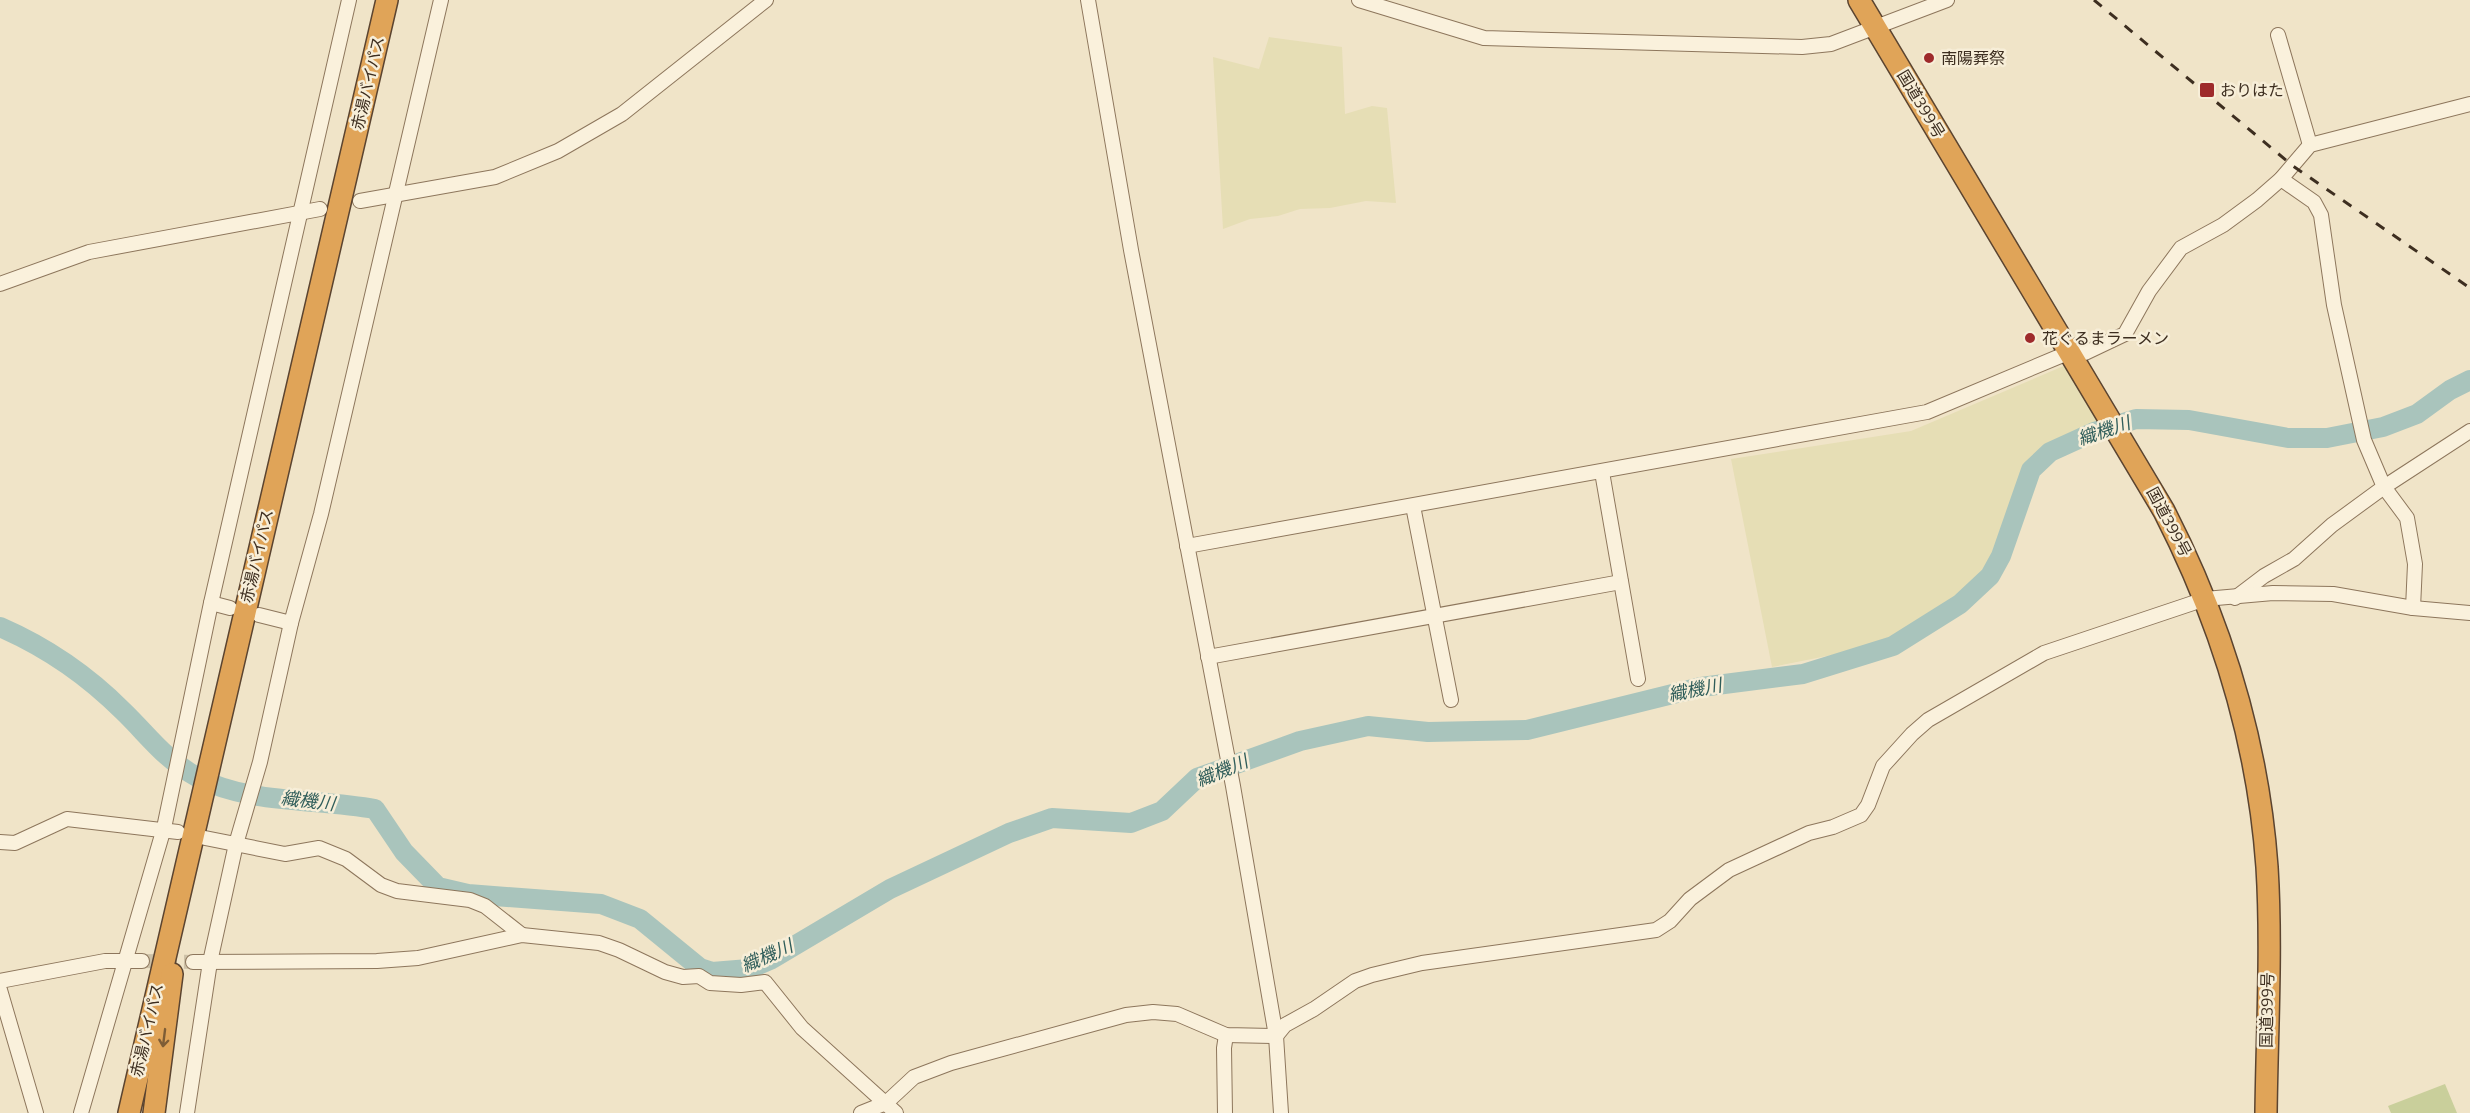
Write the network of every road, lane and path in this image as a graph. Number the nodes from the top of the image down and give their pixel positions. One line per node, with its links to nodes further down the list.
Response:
1 (349, 0): 17 (street)
2 (387, 0): 38 (highway, 赤湯バイパス)
3 (441, 0): 14 (street)
4 (766, 0): 14 (street)
5 (1088, 0): 24 (street)
6 (1359, 0): 9 (street)
7 (1859, 0): 9 (highway, 国道399号)
8 (1947, 0): 9 (street)
9 (1874, 26): 19 (highway, 国道399号)
10 (2278, 35): 12 (street)
11 (2470, 104): 12 (street)
12 (2310, 145): 13 (street)
13 (2281, 179): 19 (street); 22 (street)
14 (394, 196): 15 (street); 34 (street)
15 (360, 201)
16 (320, 209): 17 (street)
17 (301, 214): 18 (street); 28 (street)
18 (0, 284)
19 (2070, 352): 21 (street); 26 (highway, 国道399号)
20 (2470, 431): 22 (street)
21 (1602, 472): 23 (street); 25 (street)
22 (2384, 487): 27 (street); 30 (street)
23 (1413, 506): 24 (street); 33 (street)
24 (1187, 546): 35 (street)
25 (1621, 582): 33 (street); 36 (street)
26 (2205, 599): 27 (street); 51 (street); 64 (highway, 国道399号)
27 (2235, 599): 30 (street)
28 (211, 603): 29 (street); 39 (street)
29 (230, 608)
30 (2413, 608): 31 (street)
31 (2470, 613)
32 (259, 615): 34 (street)
33 (1434, 615): 35 (street); 37 (street)
34 (291, 623): 41 (street)
35 (1208, 657): 51 (street)
36 (1638, 679)
37 (1450, 700)
38 (201, 829): 41 (street); 42 (highway, 赤湯バイパス)
39 (171, 830): 40 (street); 44 (street)
40 (0, 842)
41 (236, 844): 43 (street); 47 (street)
42 (188, 855): 52 (highway, 赤湯バイパス); 58 (highway, one-way to 58)
43 (522, 935): 47 (street); 53 (street)
44 (124, 960): 45 (street); 48 (street); 55 (street)
45 (142, 961)
46 (193, 962): 47 (street)
47 (210, 962): 59 (street)
48 (0, 981)
49 (0, 990): 54 (street)
50 (1226, 1035): 51 (street); 53 (street); 62 (street)
51 (1276, 1036): 63 (street)
52 (145, 1038): 56 (highway); 57 (highway, 赤湯バイパス)
53 (886, 1103): 60 (street); 61 (street)
54 (36, 1113)
55 (81, 1113)
56 (121, 1113)
57 (129, 1113)
58 (154, 1113)
59 (187, 1113)
60 (861, 1113)
61 (896, 1113)
62 (1225, 1113)
63 (1281, 1113)
64 (2266, 1113)

